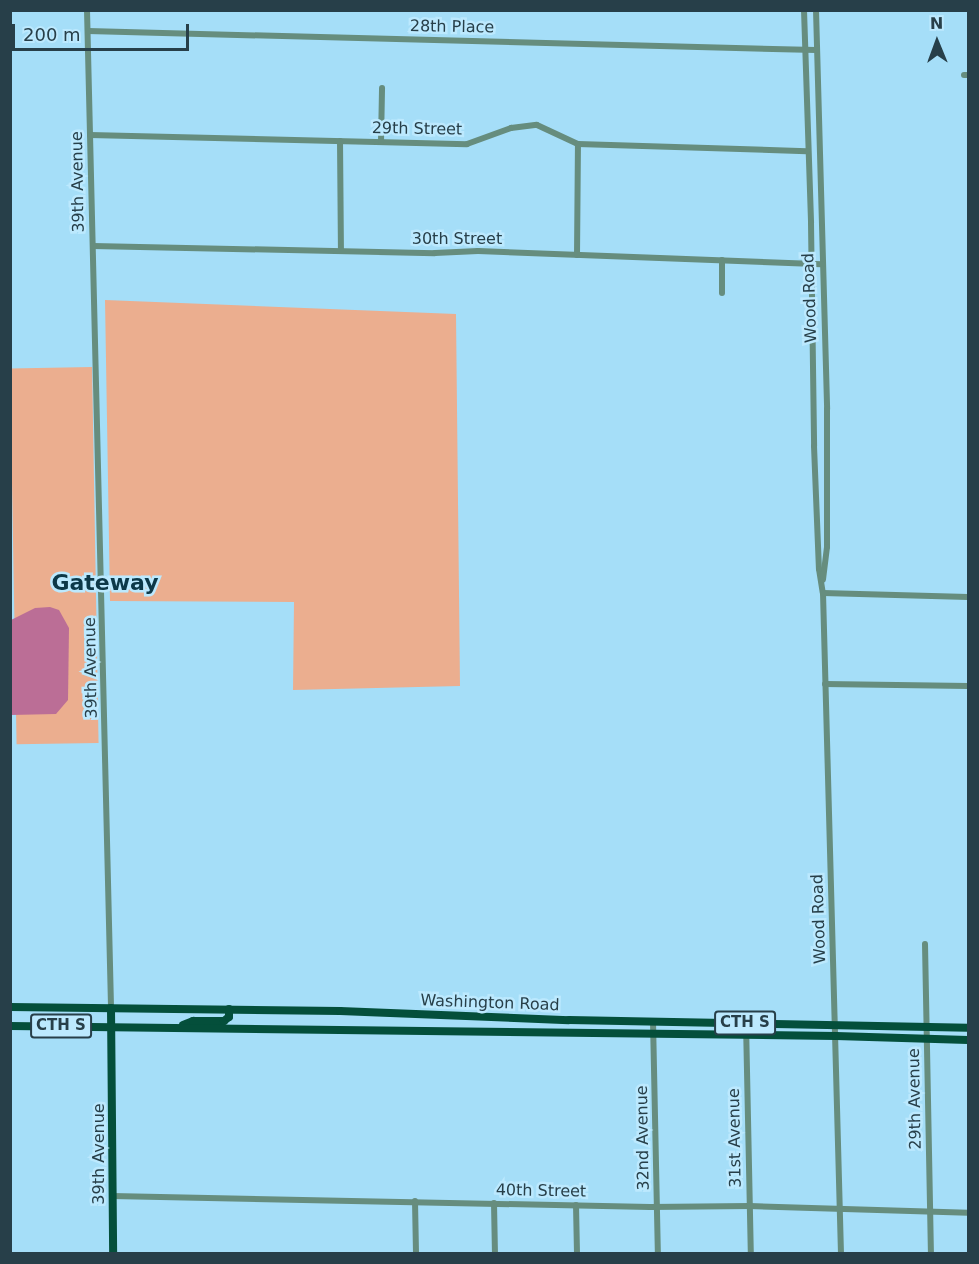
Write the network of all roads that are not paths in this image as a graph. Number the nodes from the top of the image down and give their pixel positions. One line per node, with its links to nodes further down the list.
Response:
1 (87, 10): 4 (street, 39th Avenue)
2 (804, 10): 5 (street, Wood Road)
3 (816, 10): 6 (street, Wood Road)
4 (88, 31): 5 (street, 28th Place); 8 (street, 39th Avenue)
5 (805, 49): 6 (street, 28th Place); 12 (street, Wood Road)
6 (816, 50): 18 (street, Wood Road)
7 (381, 88): 10 (street)
8 (90, 135): 9 (street, 29th Street); 13 (street, 39th Avenue)
9 (340, 141): 10 (street, 29th Street); 14 (street)
10 (381, 142): 11 (street, 29th Street)
11 (578, 144): 12 (street, 29th Street); 15 (street)
12 (807, 151): 17 (street, Wood Road)
13 (93, 246): 14 (street, 30th Street); 27 (street, 39th Avenue)
14 (340, 250): 15 (street, 30th Street)
15 (577, 255): 16 (street, 30th Street)
16 (722, 260): 17 (street, 30th Street); 19 (street)
17 (810, 264): 18 (street, 30th Street); 20 (street, Wood Road)
18 (822, 264): 20 (street, Wood Road)
19 (722, 293)
20 (822, 584): 21 (street, Wood Road)
21 (823, 593): 22 (street); 23 (street, Wood Road)
22 (969, 597)
23 (825, 684): 24 (street); 34 (street, Wood Road)
24 (969, 686)
25 (925, 944): 36 (street, 29th Avenue)
26 (10, 1007): 27 (main road, Washington Road / CTH S)
27 (111, 1008): 28 (main road, Washington Road); 33 (main road, 39th Avenue)
28 (229, 1009): 29 (main road, Washington Road); 35 (main road)
29 (613, 1021): 30 (main road, Washington Road); 38 (main road)
30 (653, 1021): 31 (main road, Washington Road / CTH S); 39 (street, 32nd Avenue)
31 (746, 1023): 34 (main road, Washington Road / CTH S); 40 (street, 31st Avenue)
32 (10, 1026): 33 (main road, Washington Road / CTH S)
33 (111, 1026): 35 (main road, Washington Road); 44 (main road, 39th Avenue)
34 (836, 1026): 36 (main road, Washington Road / CTH S); 41 (street, Wood Road)
35 (179, 1027): 38 (main road, Washington Road)
36 (927, 1027): 37 (main road, Washington Road / CTH S); 42 (street, 29th Avenue)
37 (969, 1028)
38 (613, 1033): 39 (main road, Washington Road)
39 (655, 1034): 40 (main road, Washington Road / CTH S); 49 (street, 32nd Avenue)
40 (747, 1035): 41 (main road, Washington Road / CTH S); 48 (street, 31st Avenue)
41 (836, 1036): 42 (main road, Washington Road / CTH S); 50 (street, Wood Road)
42 (927, 1040): 43 (main road, Washington Road / CTH S); 51 (street, 29th Avenue)
43 (969, 1040)
44 (112, 1196): 45 (street, 40th Street); 53 (main road, 39th Avenue)
45 (415, 1201): 46 (street, 40th Street); 54 (street)
46 (494, 1203): 47 (street, 40th Street); 55 (street)
47 (576, 1205): 49 (street, 40th Street); 56 (street)
48 (750, 1206): 49 (street, 40th Street); 50 (street, 40th Street); 58 (street, 31st Avenue)
49 (658, 1207): 57 (street, 32nd Avenue)
50 (840, 1210): 51 (street, 40th Street); 59 (street, Wood Road)
51 (930, 1212): 52 (street, 40th Street); 60 (street, 29th Avenue)
52 (969, 1213)
53 (113, 1254)
54 (416, 1254)
55 (495, 1254)
56 (577, 1254)
57 (658, 1254)
58 (751, 1254)
59 (841, 1254)
60 (931, 1254)

